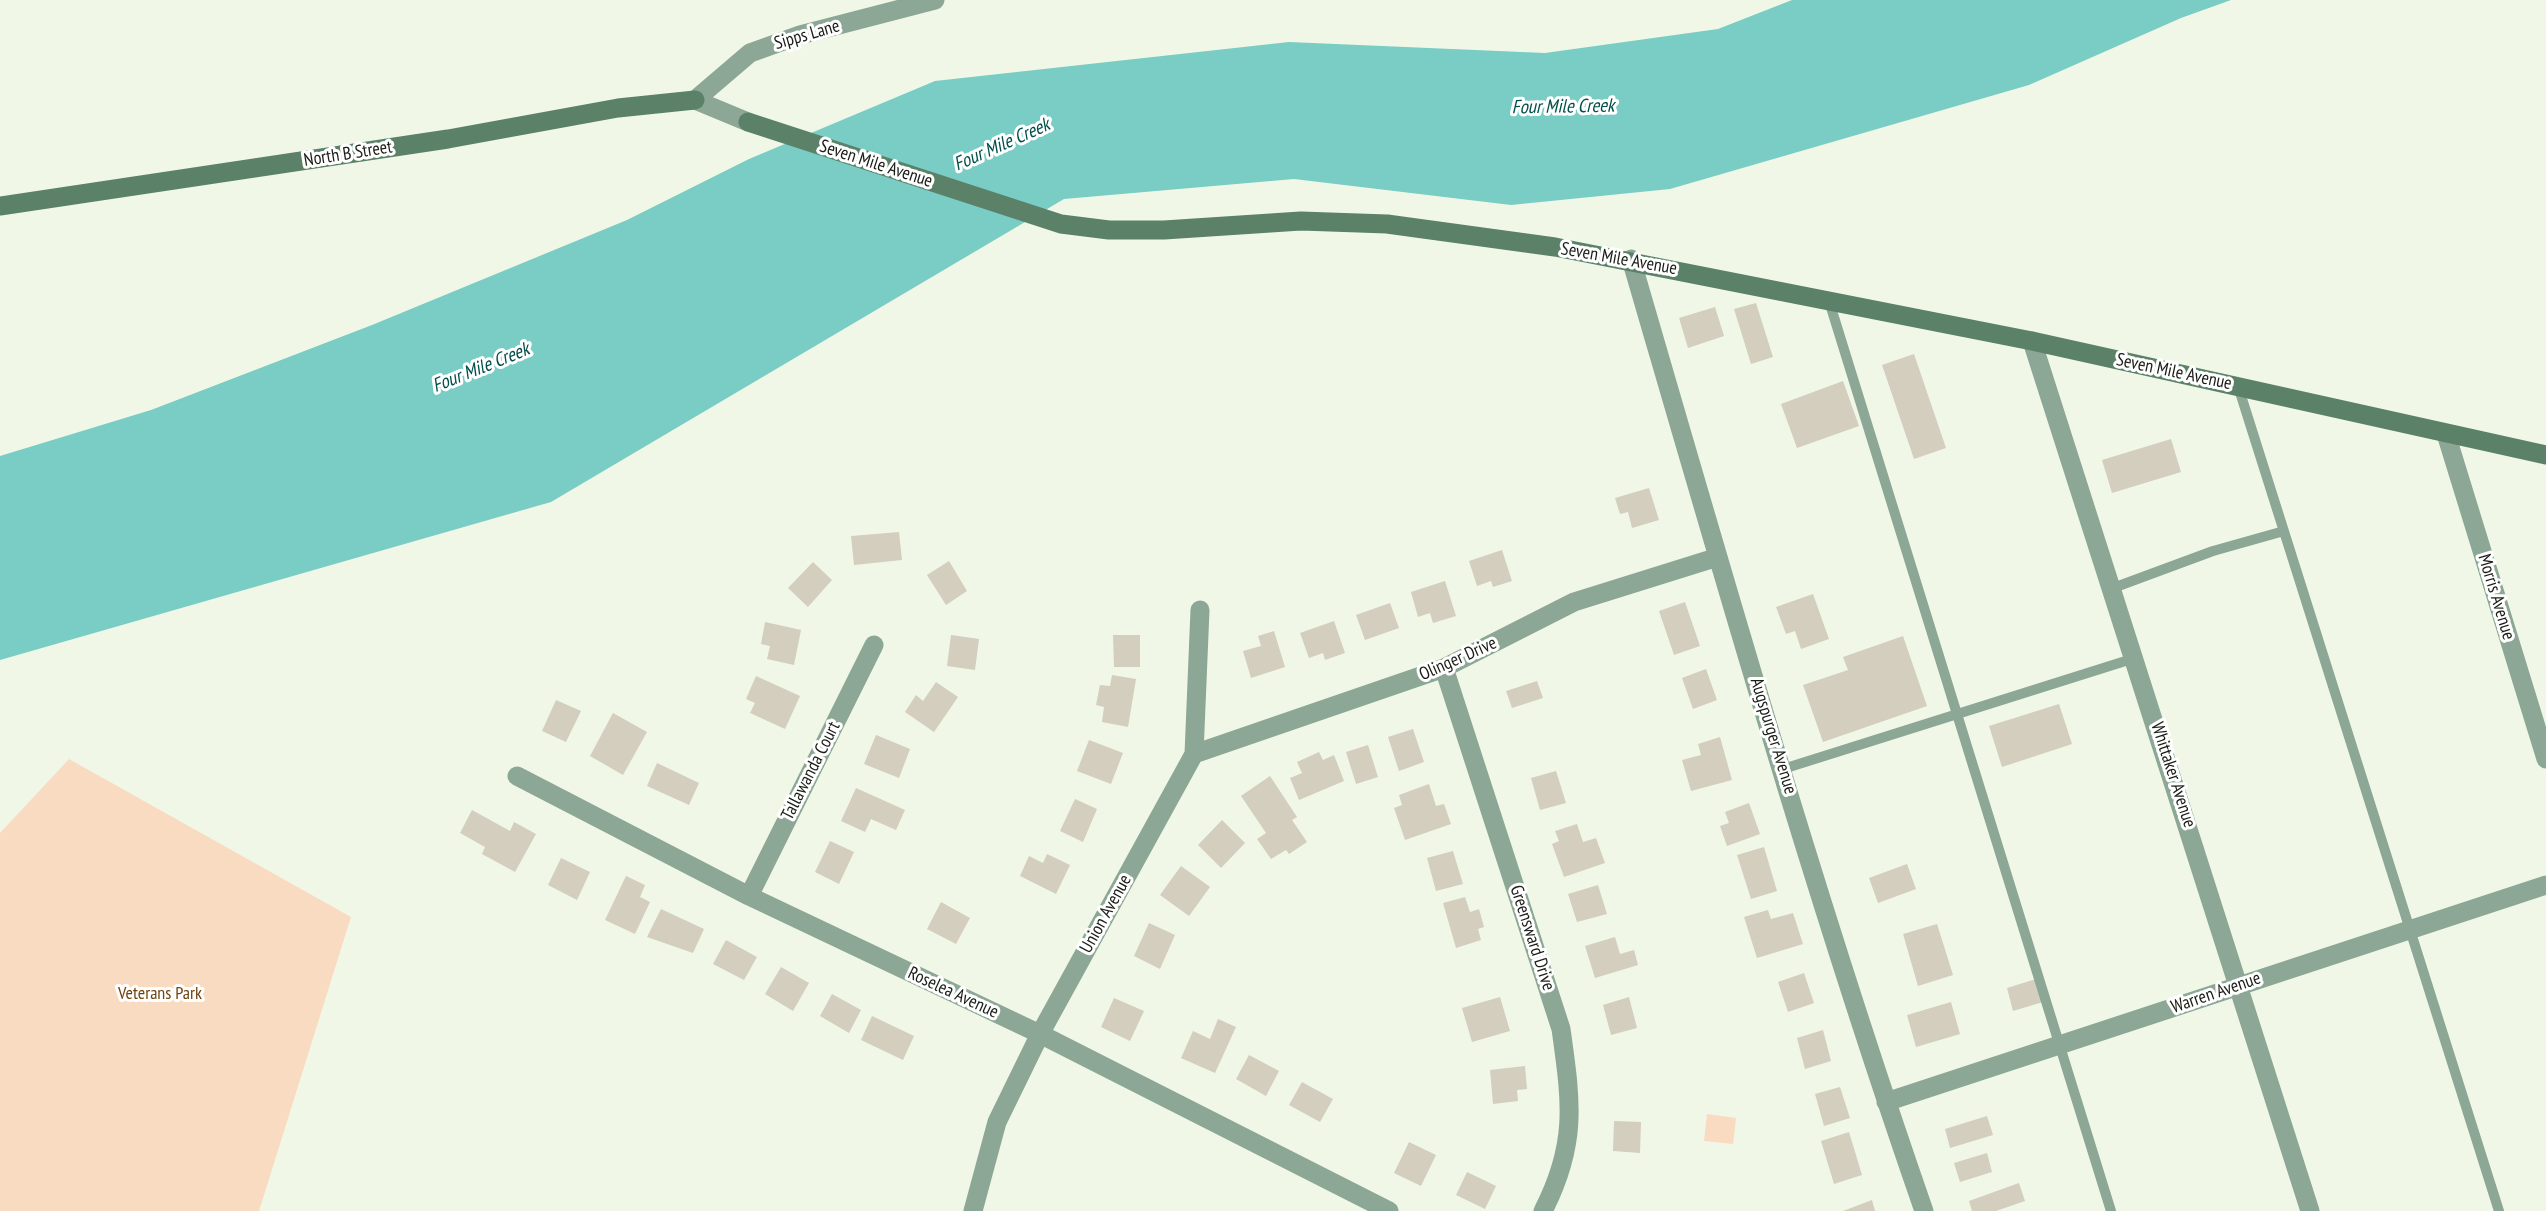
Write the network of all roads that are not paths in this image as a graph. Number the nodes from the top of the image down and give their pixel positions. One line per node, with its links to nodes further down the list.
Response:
1 (935, 0): 2 (street, Sipps Lane)
2 (695, 100): 3 (street, Seven Mile Avenue); 4 (main road, North B Street)
3 (748, 122): 5 (main road, Seven Mile Avenue)
4 (0, 206)
5 (1631, 259): 6 (main road, Seven Mile Avenue); 12 (street, Augspurger Avenue)
6 (1829, 301): 7 (main road, Seven Mile Avenue); 18 (lane)
7 (2032, 341): 8 (main road, Seven Mile Avenue); 13 (street, Whittaker Avenue)
8 (2238, 386): 9 (main road, Seven Mile Avenue); 11 (lane)
9 (2446, 434): 10 (main road, Seven Mile Avenue); 20 (street, Morris Avenue)
10 (2546, 455)
11 (2284, 531): 13 (lane); 25 (lane)
12 (1718, 557): 17 (street, Olinger Drive); 21 (street, Augspurger Avenue)
13 (2113, 588): 16 (street, Whittaker Avenue)
14 (1200, 610): 19 (street, Union Avenue)
15 (874, 645): 24 (street, Tallawanda Court)
16 (2136, 658): 18 (lane); 26 (street, Whittaker Avenue)
17 (1444, 668): 19 (street, Olinger Drive); 32 (street, Greensward Drive)
18 (1956, 713): 21 (lane); 28 (lane)
19 (1194, 754): 27 (street, Union Avenue)
20 (2546, 759)
21 (1783, 769): 29 (street, Augspurger Avenue)
22 (517, 776): 24 (street, Roselea Avenue)
23 (2546, 885): 25 (street, Warren Avenue)
24 (749, 896): 27 (street, Roselea Avenue)
25 (2411, 929): 26 (street, Warren Avenue); 36 (lane)
26 (2239, 985): 28 (street, Warren Avenue); 35 (street, Whittaker Avenue)
27 (1040, 1034): 30 (street, Union Avenue); 31 (street, Roselea Avenue)
28 (2058, 1048): 29 (street, Warren Avenue); 34 (lane)
29 (1886, 1102): 33 (street, Augspurger Avenue)
30 (974, 1211)
31 (1389, 1211)
32 (1543, 1211)
33 (1924, 1211)
34 (2111, 1211)
35 (2310, 1211)
36 (2499, 1211)

